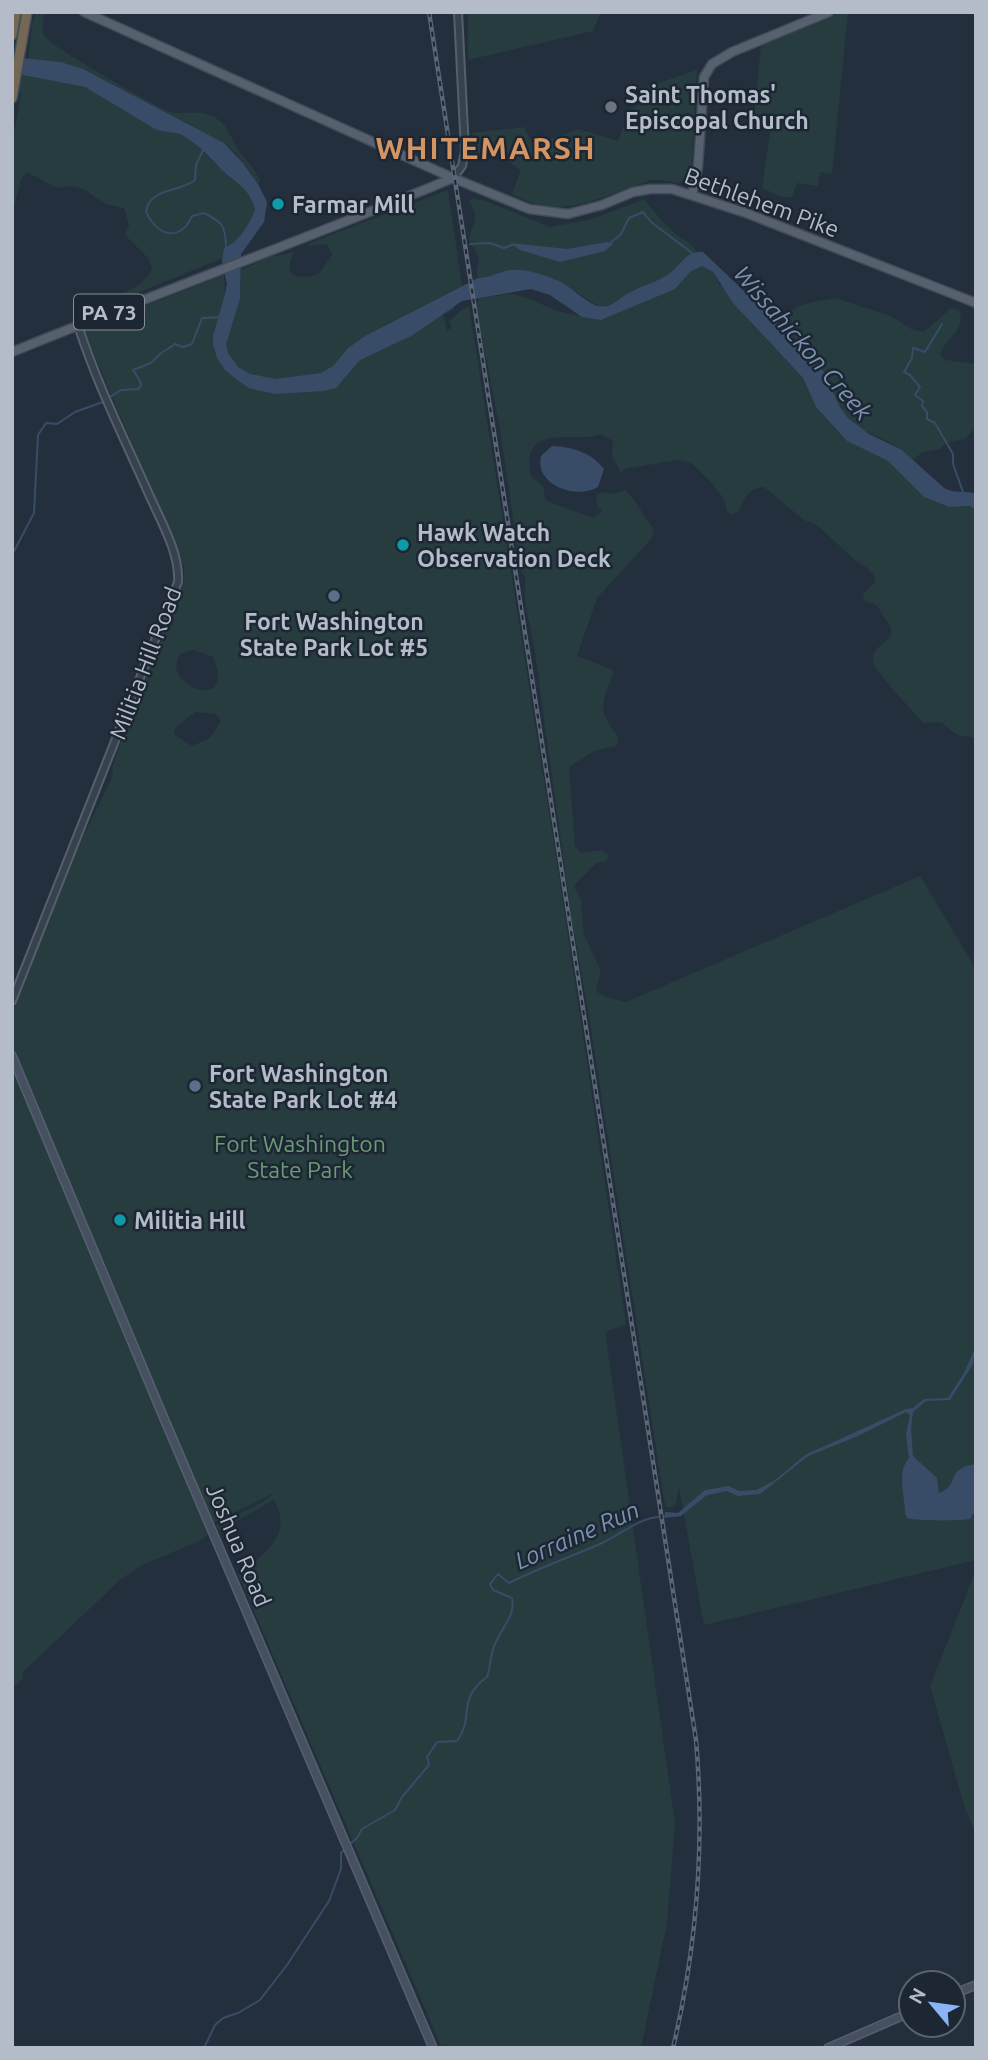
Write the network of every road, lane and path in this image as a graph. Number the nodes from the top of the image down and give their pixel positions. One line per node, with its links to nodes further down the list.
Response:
1 (16, 12): 6 (highway)
2 (27, 12): 7 (highway)
3 (84, 12): 8 (main road, Bethlehem Pike)
4 (458, 12): 9 (street)
5 (829, 12): 11 (main road)
6 (12, 35)
7 (12, 98)
8 (430, 167): 9 (main road, Bethlehem Pike); 10 (main road)
9 (453, 178): 10 (main road, PA 73); 11 (main road, Bethlehem Pike)
10 (430, 187): 13 (main road, PA 73)
11 (692, 195): 12 (main road, Bethlehem Pike)
12 (976, 303)
13 (78, 325): 14 (main road, PA 73); 15 (street, Militia Hill Road)
14 (12, 352)
15 (12, 1001)
16 (12, 1056): 18 (main road, Joshua Road)
17 (897, 2018): 19 (main road)
18 (433, 2048)
19 (828, 2048)

